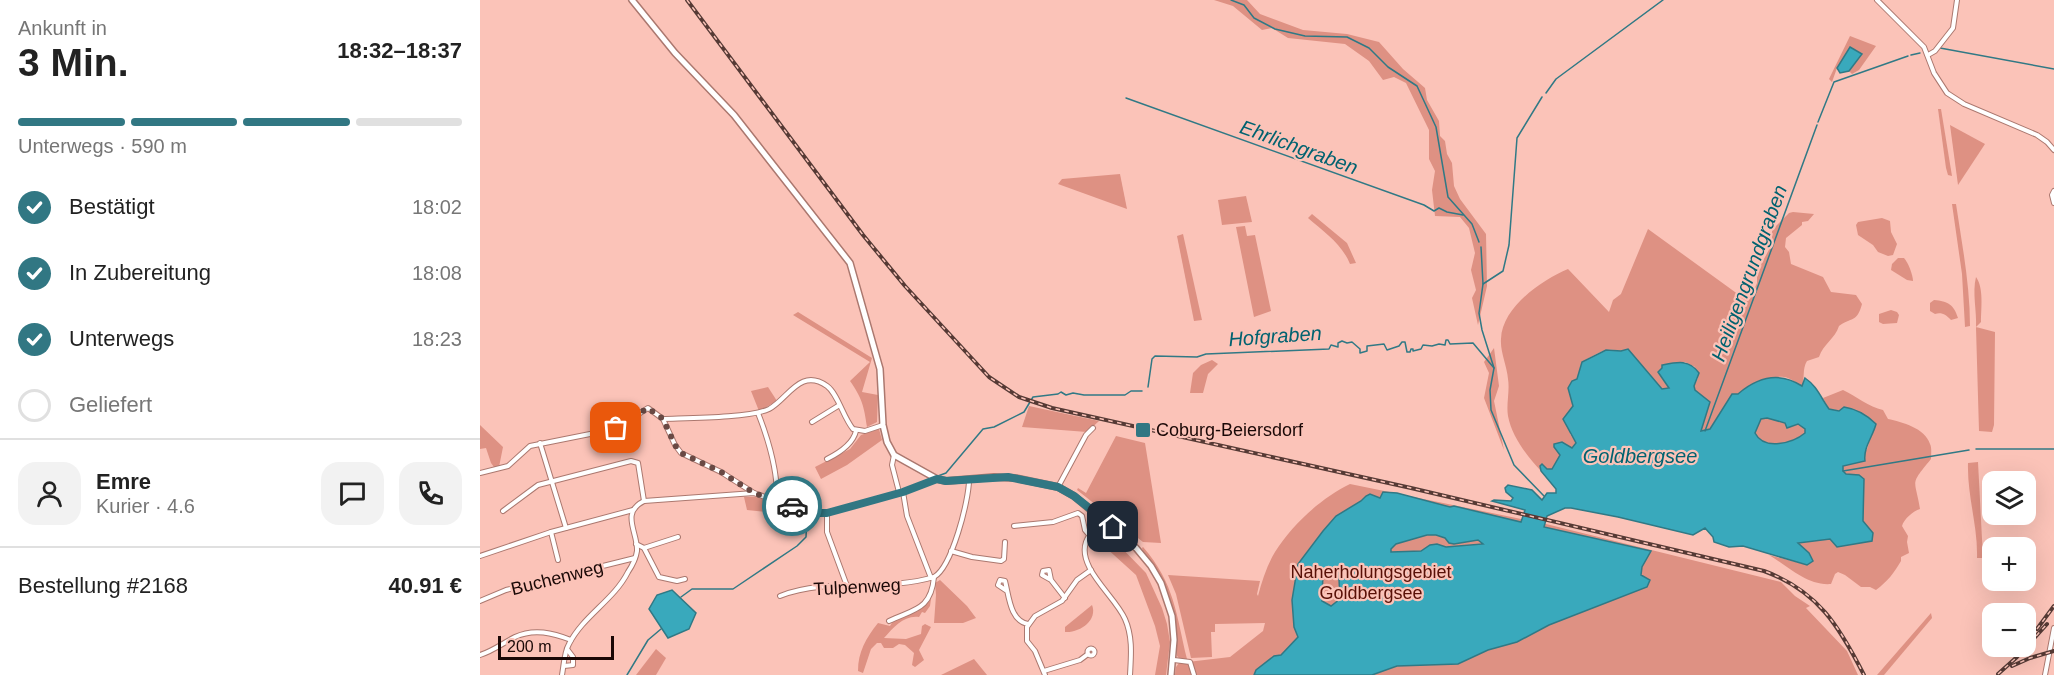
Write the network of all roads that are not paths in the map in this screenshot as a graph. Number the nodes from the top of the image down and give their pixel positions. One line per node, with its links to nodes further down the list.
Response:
1 (632, 0): 12 (street)
2 (1877, 0): 4 (street)
3 (1957, 0): 4 (street)
4 (1928, 55): 5 (street)
5 (2054, 150)
6 (2054, 191): 7 (street)
7 (2054, 203)
8 (838, 406): 9 (street); 11 (street); 14 (street)
9 (758, 413): 10 (street); 26 (street)
10 (663, 419): 15 (street); 24 (street)
11 (812, 422)
12 (883, 425): 14 (street); 16 (street)
13 (1093, 428): 22 (street)
14 (856, 430): 17 (street)
15 (540, 443): 18 (street); 21 (street)
16 (894, 455): 19 (street); 23 (street)
17 (827, 459)
18 (480, 473)
19 (937, 479): 20 (street); 23 (street)
20 (969, 480): 22 (street); 39 (street)
21 (551, 481): 25 (street); 28 (street); 32 (street)
22 (1058, 487): 30 (street)
23 (901, 492): 29 (street); 44 (street)
24 (754, 493): 25 (street); 26 (street)
25 (644, 501): 27 (street)
26 (777, 501): 29 (street)
27 (633, 510): 32 (street); 37 (street)
28 (503, 511)
29 (827, 513): 47 (street)
30 (1103, 519): 34 (street); 59 (street)
31 (1014, 526): 34 (street)
32 (566, 528): 33 (street)
33 (551, 532): 40 (street); 42 (street)
34 (1090, 536): 43 (street)
35 (678, 537): 38 (street)
36 (1005, 542): 39 (street)
37 (636, 544): 38 (street); 41 (street)
38 (644, 548): 45 (street)
39 (951, 551): 44 (street)
40 (480, 556)
41 (635, 558): 51 (street, Buchenweg); 55 (street)
42 (558, 560)
43 (1091, 570): 50 (street); 63 (street)
44 (933, 578): 47 (street, Tulpenweg); 52 (street)
45 (685, 579)
46 (1051, 580): 50 (street)
47 (847, 586): 49 (street, Tulpenweg)
48 (1006, 591): 53 (street)
49 (780, 596)
50 (1065, 598): 53 (street)
51 (480, 601)
52 (889, 621)
53 (1028, 624): 61 (street)
54 (2054, 628): 66 (street)
55 (572, 640): 56 (street); 58 (street)
56 (567, 649): 60 (street); 60 (street)
57 (1088, 654): 61 (street)
58 (480, 655)
59 (1174, 660): 64 (street); 65 (street)
60 (564, 666): 62 (street)
61 (1044, 673)
62 (562, 675)
63 (1130, 675)
64 (1171, 675)
65 (1194, 675)
66 (2045, 675)

